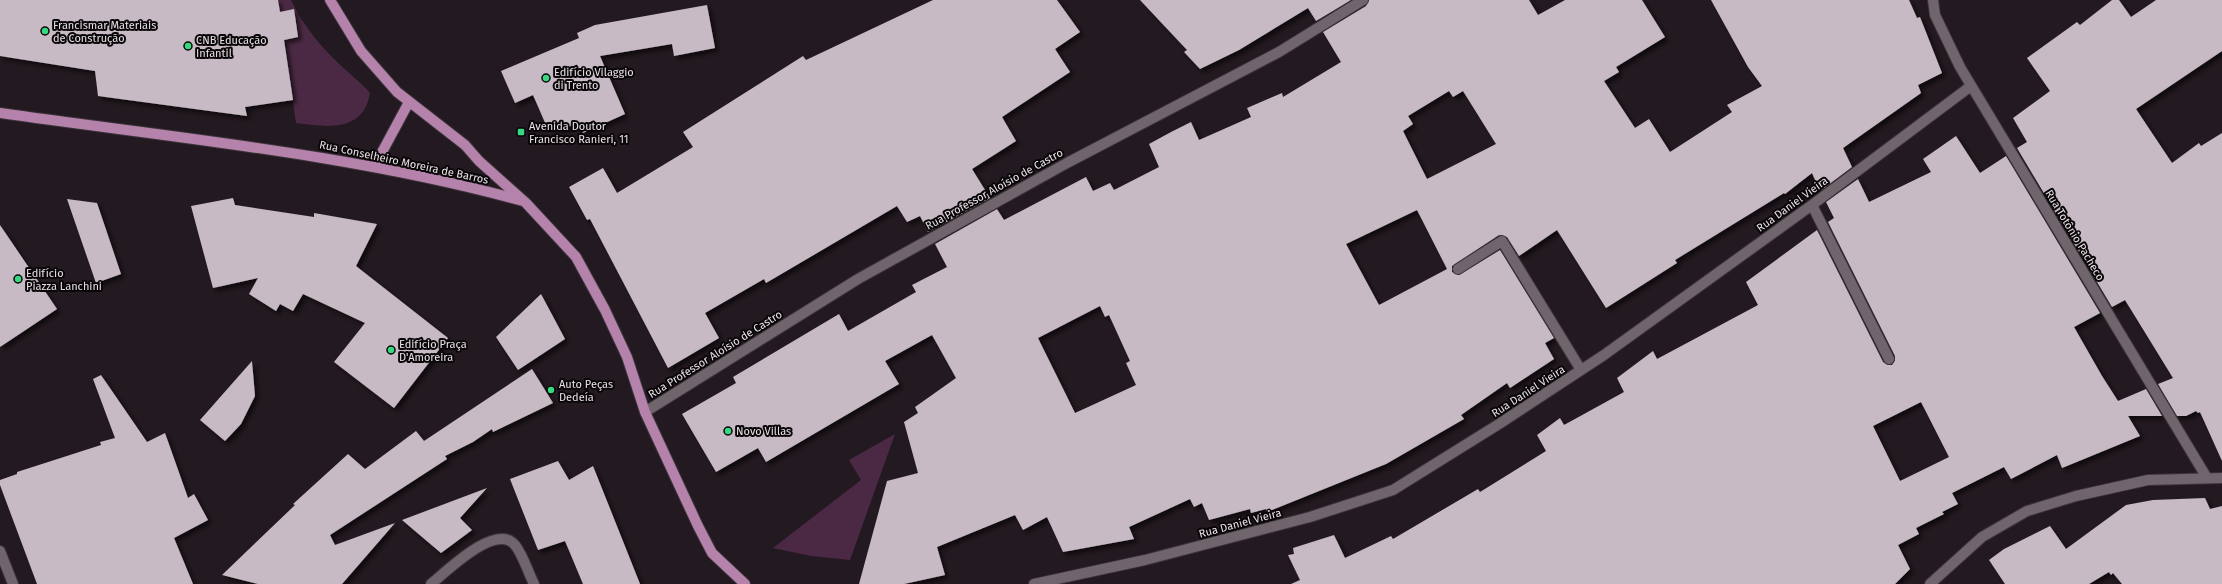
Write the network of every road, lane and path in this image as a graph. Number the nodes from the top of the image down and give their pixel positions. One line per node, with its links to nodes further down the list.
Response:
1 (330, 0): 5 (main road)
2 (1363, 0): 13 (street, Rua Professor Aloísio de Castro)
3 (1933, 0): 4 (street, Rua Totônio Pacheco)
4 (1971, 86): 9 (street, Rua Daniel Vieira); 14 (street, Rua Totônio Pacheco)
5 (409, 102): 7 (main road); 8 (main road)
6 (0, 113): 7 (main road, Rua Conselheiro Moreira de Barros)
7 (374, 167): 8 (main road, Rua Conselheiro Moreira de Barros)
8 (526, 203): 13 (main road)
9 (1812, 205): 11 (street); 12 (street, Rua Daniel Vieira)
10 (1458, 269): 12 (street)
11 (1889, 360)
12 (1581, 370): 21 (street, Rua Daniel Vieira)
13 (644, 412): 20 (main road)
14 (2207, 478): 15 (street); 22 (street)
15 (2222, 478)
16 (0, 551): 17 (street)
17 (13, 584)
18 (431, 584): 19 (street)
19 (534, 584)
20 (745, 584)
21 (1034, 584)
22 (1930, 584)

